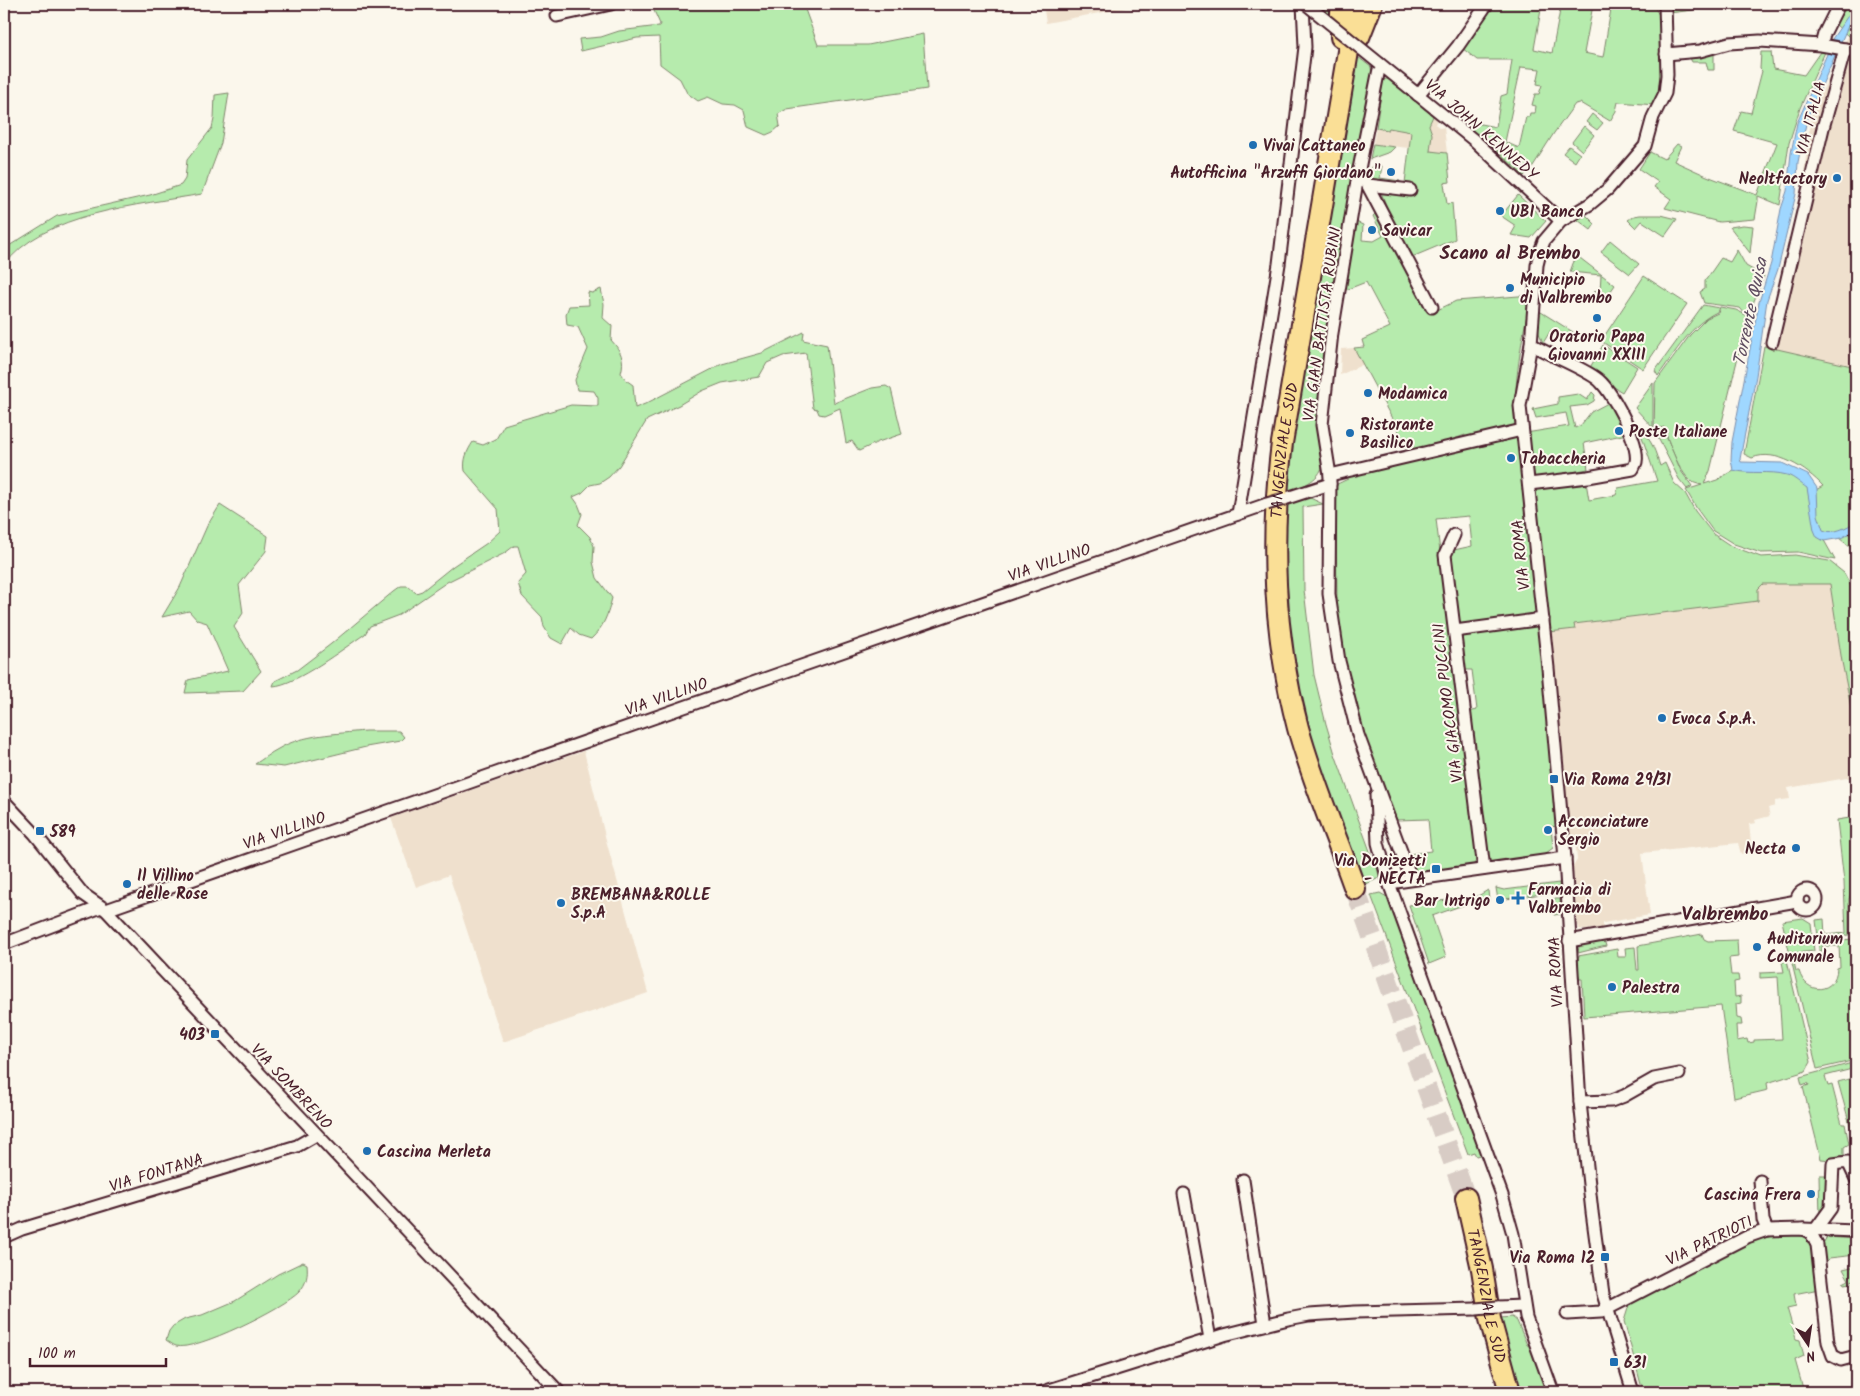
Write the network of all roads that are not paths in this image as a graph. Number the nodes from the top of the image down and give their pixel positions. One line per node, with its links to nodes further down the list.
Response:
1 (611, 4): 9 (street)
2 (1305, 4): 14 (street, VIA JOHN KENNEDY, bridge); 26 (street)
3 (1341, 4): 12 (highway)
4 (1356, 4): 12 (highway, TANGENZIALE SUD)
5 (1372, 4): 12 (highway)
6 (1487, 4): 15 (street)
7 (1665, 4): 13 (street, VIA ROMA)
8 (1839, 4): 10 (street)
9 (557, 16)
10 (1821, 45): 11 (street, VIA ITALIA); 13 (street, VIA ITALIA)
11 (1851, 50): 21 (street, VIA ITALIA)
12 (1348, 52): 36 (highway, TANGENZIALE SUD)
13 (1666, 54): 19 (street, VIA ROMA)
14 (1380, 64): 15 (street, VIA JOHN KENNEDY); 16 (street, VIA GIAN BATTISTA RUBINI)
15 (1418, 95): 19 (street, VIA JOHN KENNEDY)
16 (1359, 169): 17 (street); 24 (street, VIA GIAN BATTISTA RUBINI)
17 (1368, 185): 18 (street); 20 (street)
18 (1410, 190)
19 (1561, 221): 22 (street, VIA ROMA)
20 (1432, 307)
21 (1772, 342)
22 (1531, 344): 23 (street, VIA ROMA); 25 (street)
23 (1522, 430): 24 (street, VIA VILLINO); 25 (street, VIA ROMA)
24 (1330, 479): 26 (street, VIA VILLINO, bridge); 30 (street, VIA GIAN BATTISTA RUBINI)
25 (1529, 484): 28 (street, VIA ROMA)
26 (1238, 514): 38 (street, VIA VILLINO)
27 (1454, 535): 29 (street, VIA GIACOMO PUCCINI)
28 (1543, 619): 29 (street); 32 (street, VIA ROMA)
29 (1455, 631): 33 (street, VIA GIACOMO PUCCINI)
30 (1376, 784): 34 (street, VIA GIAN BATTISTA RUBINI); 35 (street)
31 (4, 801): 38 (street, VIA SOMBRENO)
32 (1565, 858): 33 (street); 39 (street, VIA ROMA)
33 (1484, 869): 34 (street)
34 (1411, 878): 35 (street)
35 (1389, 882): 53 (street)
36 (1355, 889)
37 (1797, 900): 39 (street)
38 (103, 908): 40 (street, VIA VILLINO); 43 (street, VIA SOMBRENO)
39 (1570, 941): 42 (street, VIA ROMA)
40 (4, 944)
41 (1679, 1074): 42 (street)
42 (1580, 1102): 54 (street, VIA ROMA)
43 (316, 1134): 52 (street, VIA FONTANA); 59 (street, VIA SOMBRENO)
44 (1856, 1179): 50 (street)
45 (1243, 1180): 56 (street)
46 (1760, 1181): 49 (street)
47 (1184, 1194): 57 (street)
48 (1466, 1198): 61 (highway, TANGENZIALE SUD)
49 (1767, 1230): 50 (street, VIA PATRIOTI); 54 (street, VIA PATRIOTI)
50 (1809, 1230): 51 (street, VIA PATRIOTI); 58 (street)
51 (1856, 1232)
52 (4, 1237)
53 (1523, 1306): 56 (street, bridge); 62 (street)
54 (1607, 1308): 55 (street, VIA PATRIOTI); 63 (street, VIA ROMA)
55 (1567, 1314)
56 (1265, 1324): 57 (street)
57 (1210, 1339): 60 (street)
58 (1856, 1356)
59 (559, 1392)
60 (1043, 1392)
61 (1510, 1392)
62 (1553, 1392)
63 (1633, 1392)

